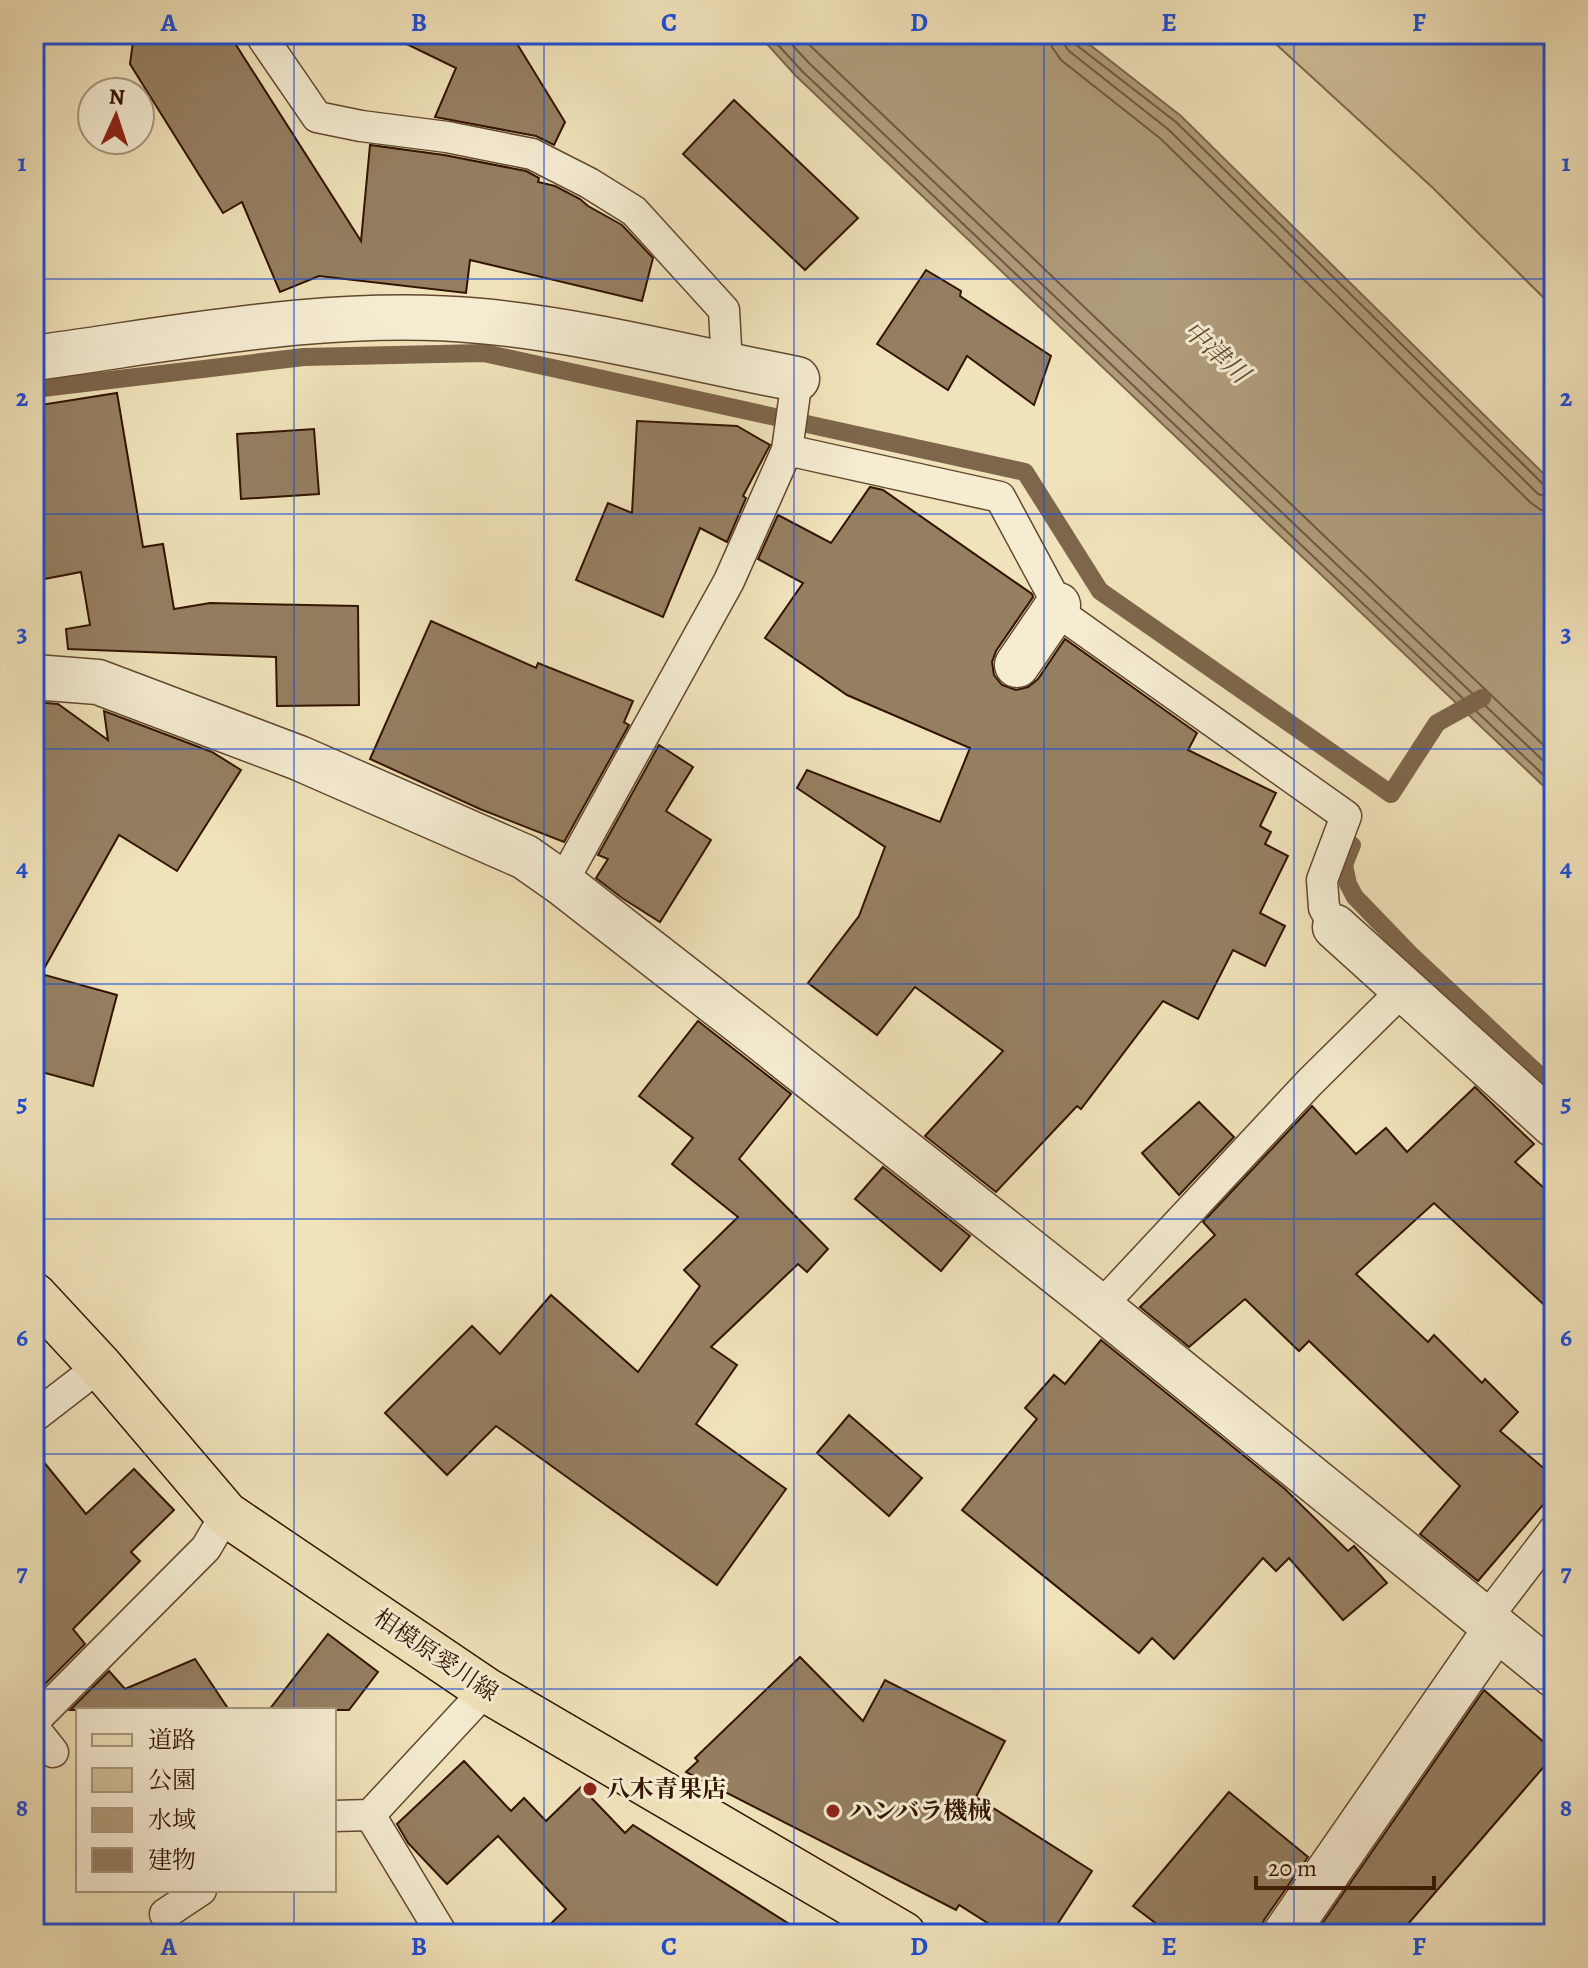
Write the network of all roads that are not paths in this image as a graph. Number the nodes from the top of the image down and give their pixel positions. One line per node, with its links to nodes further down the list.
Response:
1 (260, 34): 3 (lane)
2 (34, 358): 3 (street)
3 (727, 366): 4 (street)
4 (797, 379): 5 (lane)
5 (787, 450): 6 (lane); 9 (lane)
6 (1058, 605): 7 (street); 10 (lane)
7 (1017, 665)
8 (34, 677): 9 (street)
9 (562, 883): 14 (street)
10 (1335, 927): 11 (street)
11 (1404, 989): 12 (street); 14 (lane)
12 (1554, 1125)
13 (34, 1295): 15 (main road, 相模原愛川線)
14 (1094, 1302): 19 (street)
15 (100, 1366): 16 (lane); 17 (main road, 相模原愛川線)
16 (34, 1417)
17 (226, 1514): 21 (main road, 相模原愛川線); 22 (lane)
18 (1554, 1530): 19 (lane)
19 (1491, 1624): 20 (street); 31 (street)
20 (1554, 1675)
21 (486, 1690): 25 (lane); 30 (main road, 相模原愛川線)
22 (34, 1721)
23 (34, 1728): 24 (lane)
24 (53, 1752)
25 (370, 1815): 26 (lane); 29 (lane)
26 (336, 1816)
27 (198, 1892): 28 (lane)
28 (165, 1914)
29 (442, 1934)
30 (903, 1934)
31 (1285, 1934)

